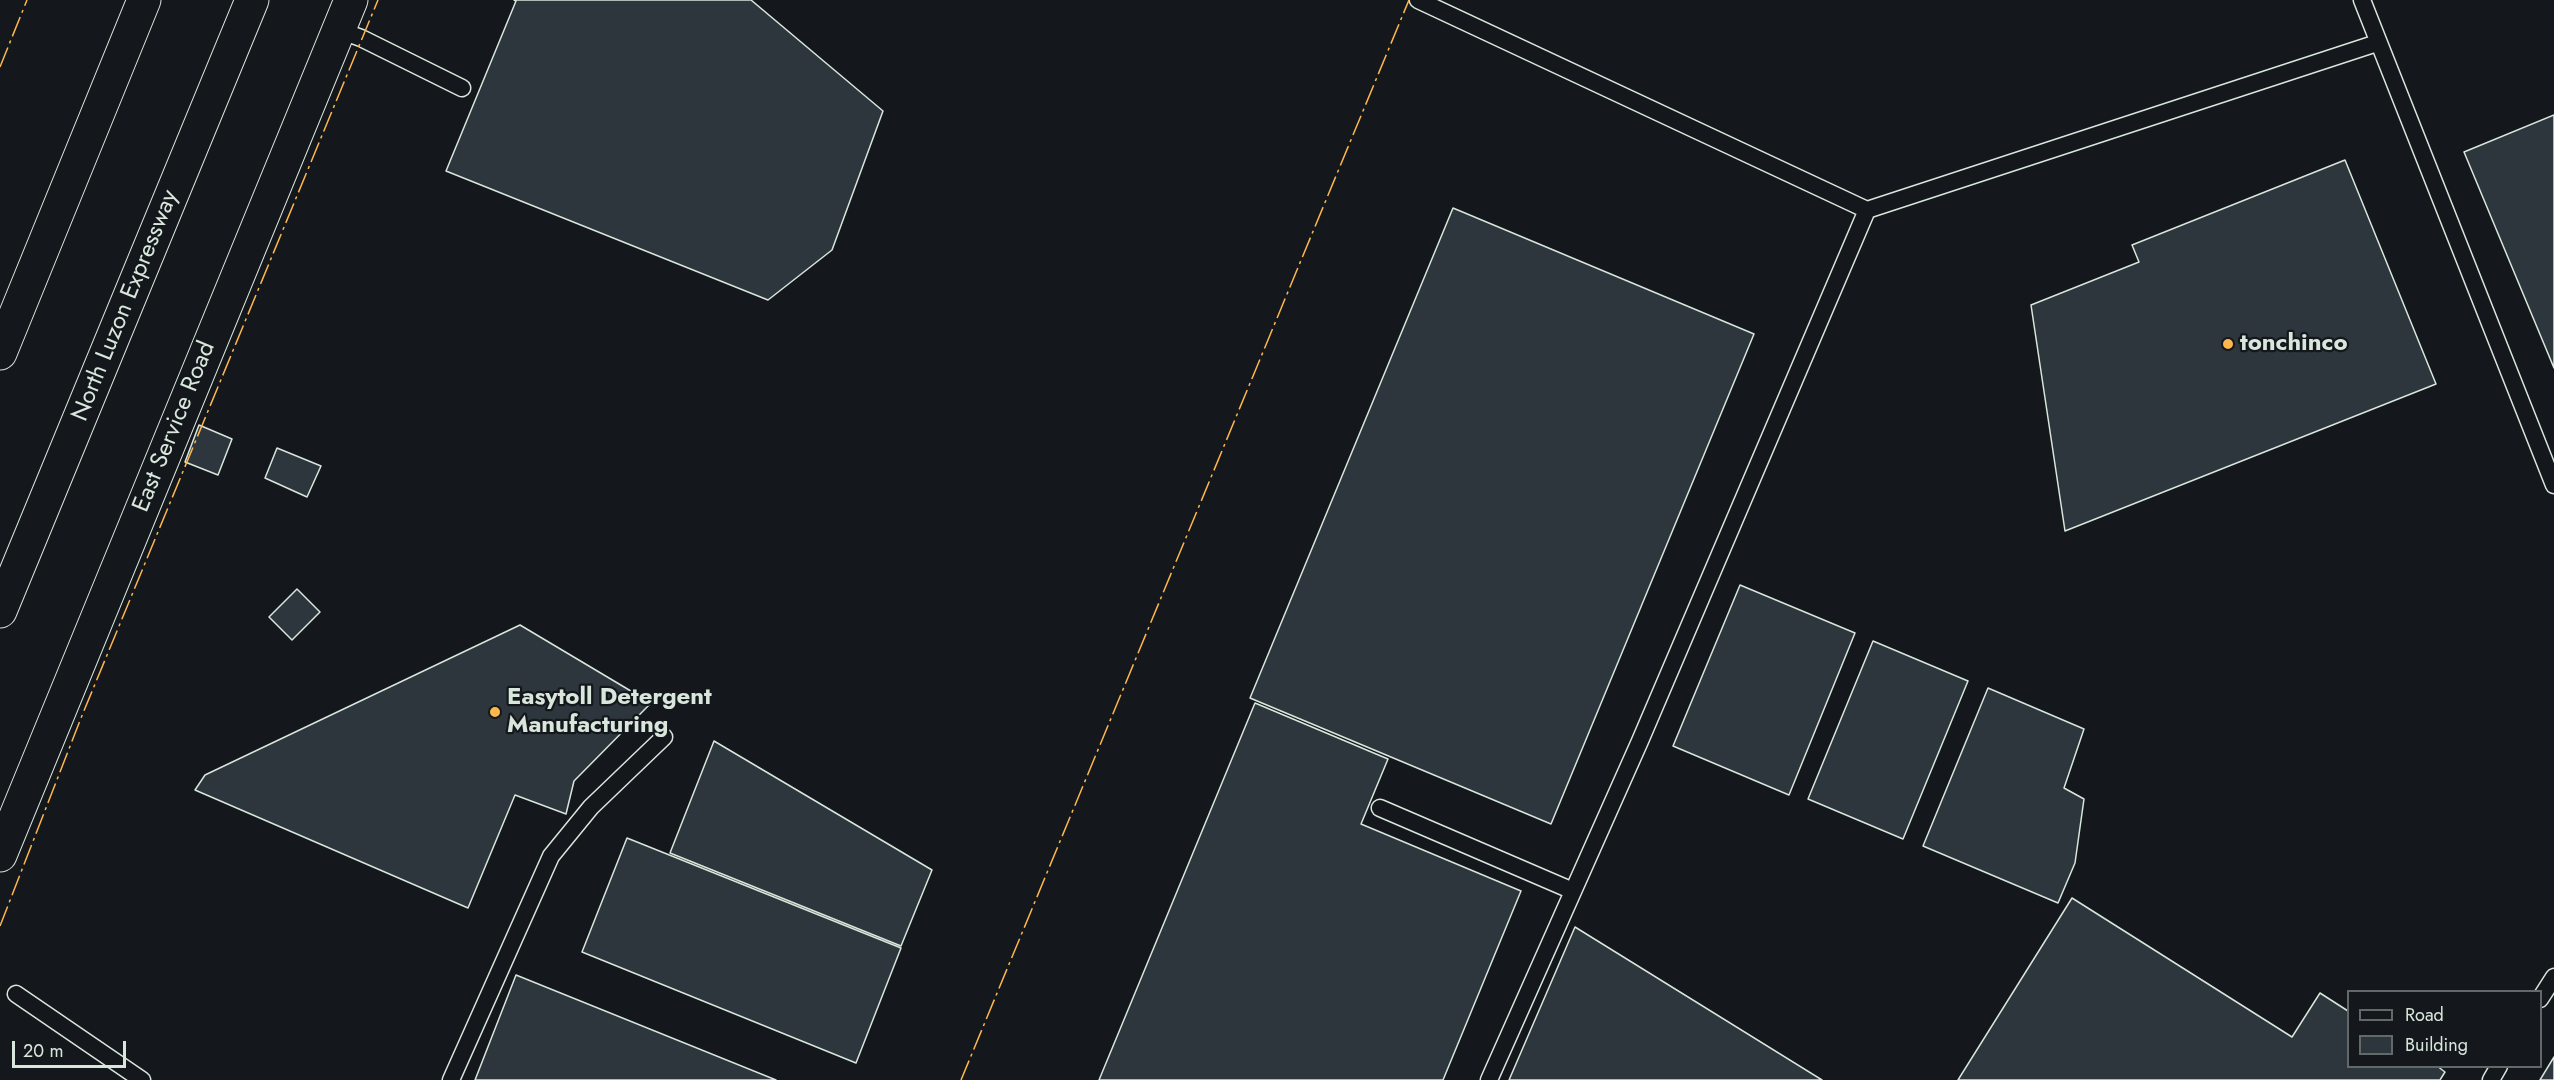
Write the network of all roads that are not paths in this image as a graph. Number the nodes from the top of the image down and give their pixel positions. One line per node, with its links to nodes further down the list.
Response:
1 (144, 0): 10 (main road)
2 (252, 0): 12 (main road, North Luzon Expressway)
3 (351, 0): 6 (main road, East Service Road)
4 (1418, 0): 9 (lane)
5 (2362, 0): 7 (lane)
6 (339, 30): 8 (lane); 15 (main road, East Service Road)
7 (2378, 43): 9 (lane); 11 (lane)
8 (462, 88)
9 (1867, 210): 16 (lane)
10 (0, 353)
11 (2554, 485)
12 (0, 611)
13 (664, 737): 21 (lane)
14 (1380, 808): 16 (lane)
15 (0, 855)
16 (1573, 891): 22 (lane)
17 (2554, 977): 19 (lane)
18 (16, 994): 20 (lane)
19 (2542, 997)
20 (142, 1080)
21 (451, 1080)
22 (1489, 1080)

